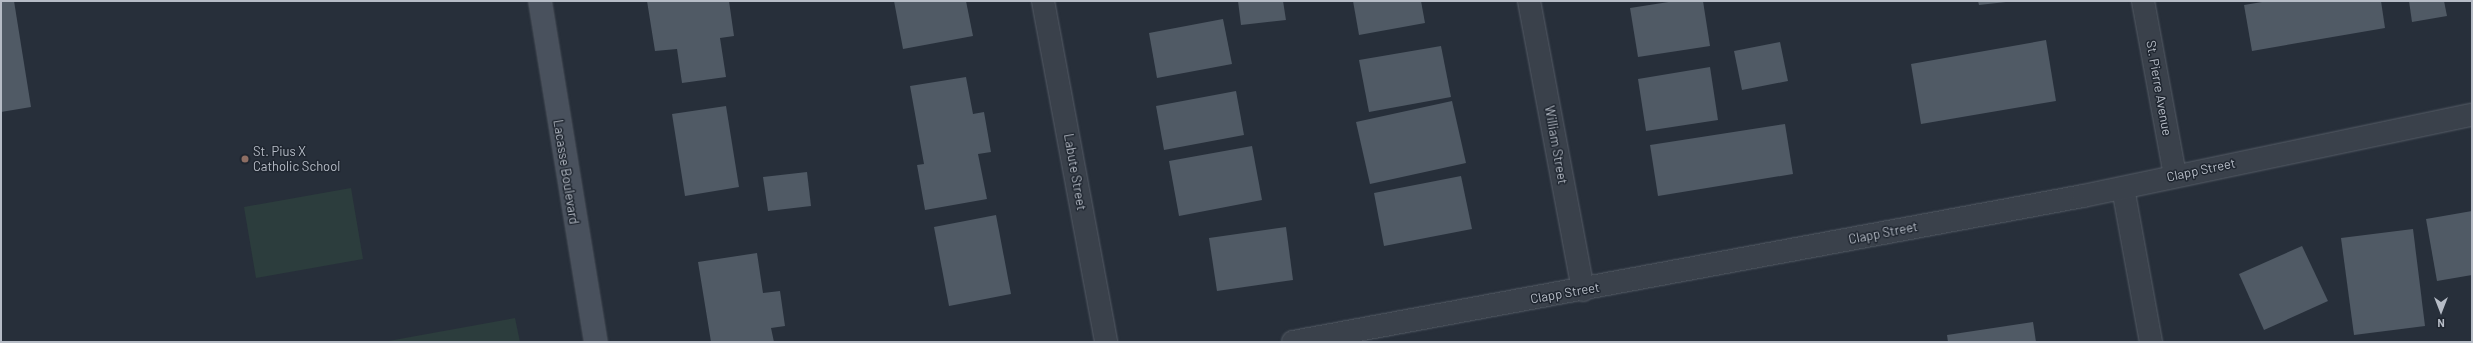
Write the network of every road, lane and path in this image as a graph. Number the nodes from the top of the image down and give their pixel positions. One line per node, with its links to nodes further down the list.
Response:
1 (540, 1): 9 (street, Lacasse Boulevard)
2 (1043, 1): 10 (street, Labute Street)
3 (1529, 1): 8 (street, William Street)
4 (2144, 1): 6 (street, St. Pierre Avenue)
5 (2472, 115): 6 (street, Clapp Street)
6 (2175, 176): 7 (street, Clapp Street)
7 (2122, 188): 8 (street, Clapp Street); 12 (street)
8 (1583, 290): 11 (street, Clapp Street)
9 (596, 342)
10 (1106, 342)
11 (1292, 342)
12 (2151, 342)

